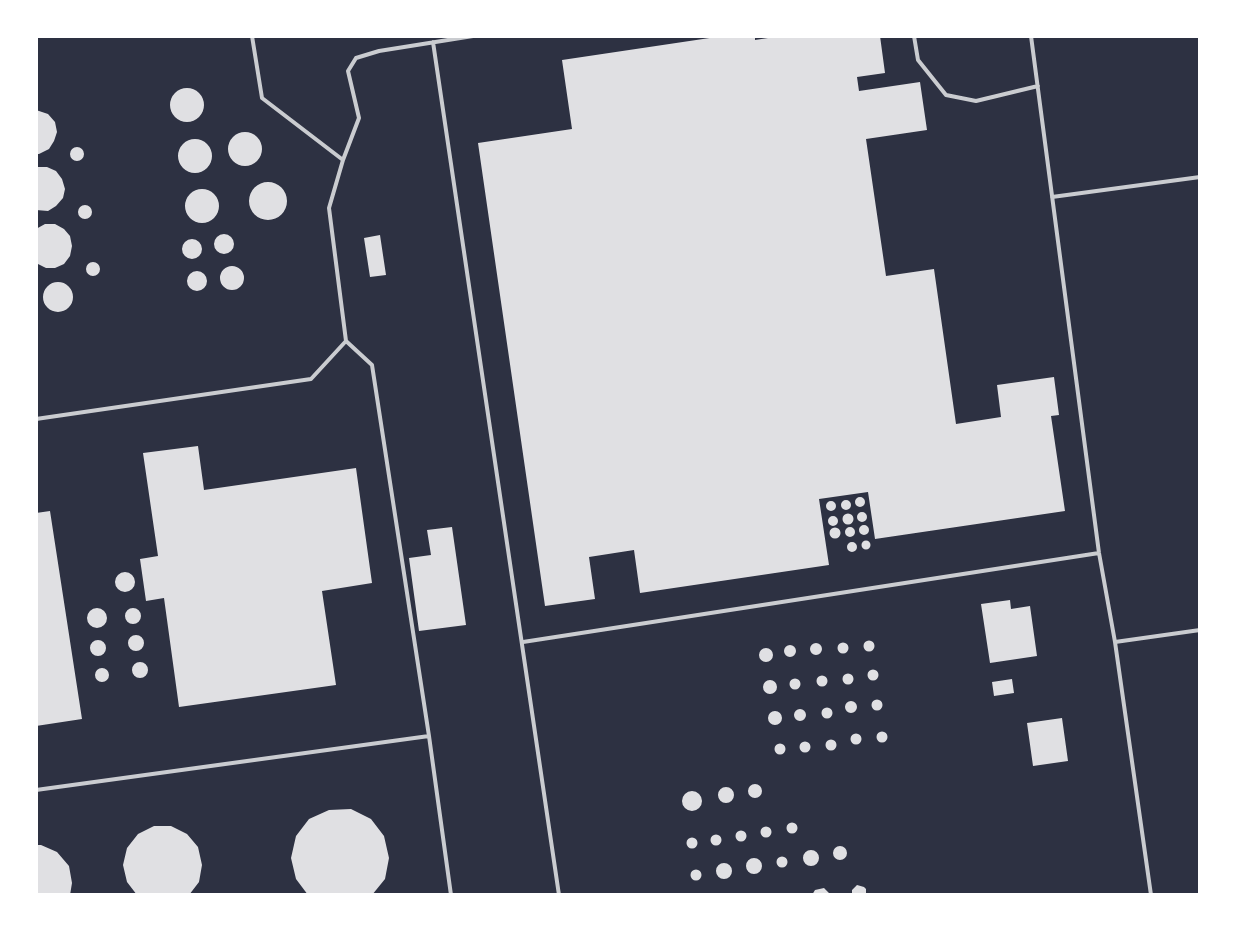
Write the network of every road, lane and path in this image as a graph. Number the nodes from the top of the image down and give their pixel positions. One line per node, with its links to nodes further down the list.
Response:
1 (252, 36): 7 (lane)
2 (472, 36): 5 (lane)
3 (914, 36): 6 (lane)
4 (1031, 36): 6 (lane)
5 (433, 42): 7 (lane); 14 (lane)
6 (1038, 86): 9 (lane)
7 (342, 160): 10 (lane)
8 (1200, 177): 9 (lane)
9 (1052, 197): 12 (lane)
10 (346, 341): 11 (lane); 16 (lane)
11 (36, 419)
12 (1099, 553): 14 (lane); 15 (lane)
13 (1200, 630): 15 (lane)
14 (523, 642): 19 (lane)
15 (1116, 642): 20 (lane)
16 (428, 736): 17 (lane); 18 (lane)
17 (36, 790)
18 (451, 895)
19 (559, 895)
20 (1151, 895)

